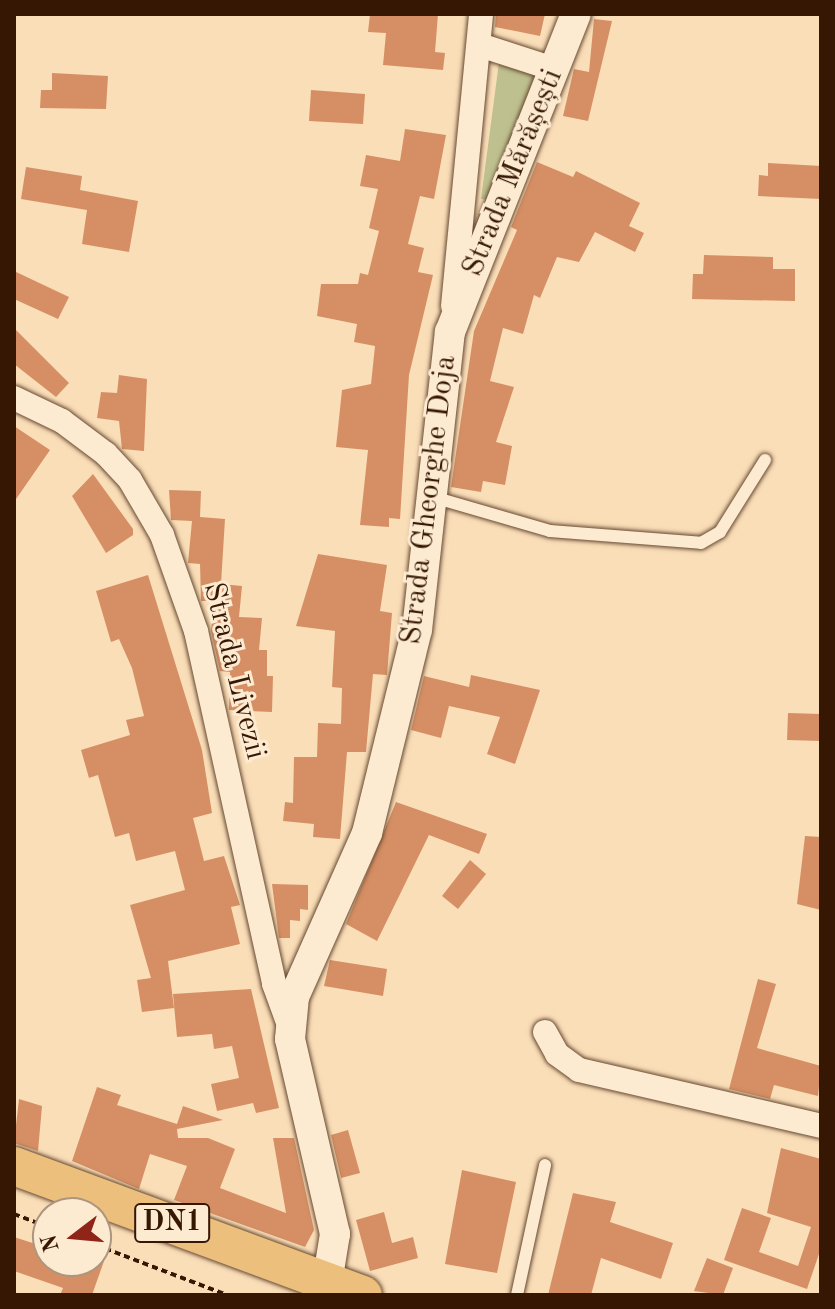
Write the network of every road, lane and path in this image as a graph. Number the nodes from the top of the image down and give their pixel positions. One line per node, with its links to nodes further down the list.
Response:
1 (481, 14): 3 (street, Strada Gheorghe Doja)
2 (576, 14): 4 (street, Strada Mărășești)
3 (480, 45): 4 (street); 5 (street, Strada Gheorghe Doja)
4 (554, 69): 5 (street, Strada Mărășești)
5 (450, 332): 8 (street, Strada Gheorghe Doja)
6 (14, 398): 9 (street, Strada Livezii)
7 (765, 460): 8 (lane)
8 (429, 497): 9 (street, Strada Gheorghe Doja)
9 (289, 1025): 18 (street, Strada Gheorghe Doja)
10 (545, 1032): 11 (street)
11 (821, 1126)
12 (545, 1165): 20 (lane)
13 (14, 1166): 18 (main road, DN1)
14 (14, 1189): 15 (main road)
15 (37, 1197)
16 (112, 1222): 18 (main road, DN1)
17 (112, 1251): 19 (path)
18 (332, 1292)
19 (227, 1295)
20 (517, 1295)

